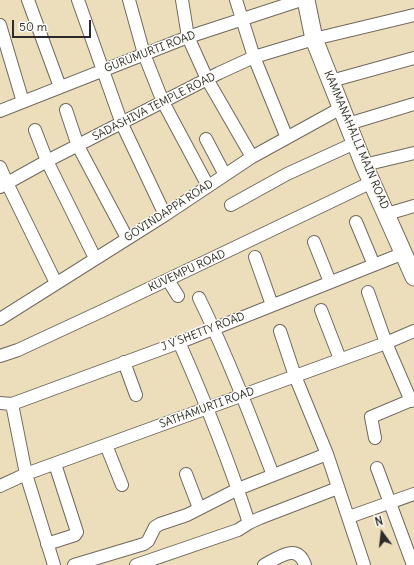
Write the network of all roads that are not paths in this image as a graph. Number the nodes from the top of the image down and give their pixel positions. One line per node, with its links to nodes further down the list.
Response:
1 (28, 0): 19 (street)
2 (78, 0): 16 (street)
3 (129, 0): 13 (street)
4 (182, 0): 11 (street)
5 (236, 0): 9 (street)
6 (301, 0): 9 (street, GURUMURTI ROAD)
7 (306, 0): 12 (street, KAMMANAHALLI MAIN ROAD)
8 (414, 15): 12 (street, SADASHIVA TEMPLE ROAD)
9 (243, 19): 11 (street, GURUMURTI ROAD); 14 (street)
10 (0, 25): 20 (street)
11 (188, 37): 13 (street, GURUMURTI ROAD); 17 (street)
12 (314, 40): 14 (street, SADASHIVA TEMPLE ROAD); 18 (street, KAMMANAHALLI MAIN ROAD)
13 (144, 54): 16 (street, GURUMURTI ROAD); 21 (street)
14 (254, 57): 17 (street, SADASHIVA TEMPLE ROAD); 29 (street)
15 (414, 58): 18 (street)
16 (103, 70): 19 (street, GURUMURTI ROAD); 26 (street)
17 (207, 79): 21 (street, SADASHIVA TEMPLE ROAD); 34 (street)
18 (331, 81): 23 (street, KAMMANAHALLI MAIN ROAD)
19 (60, 87): 20 (street, GURUMURTI ROAD)
20 (23, 102): 25 (street, GURUMURTI ROAD)
21 (163, 102): 26 (street, SADASHIVA TEMPLE ROAD); 41 (street)
22 (414, 104): 27 (street)
23 (341, 108): 27 (street, KAMMANAHALLI MAIN ROAD); 29 (street, GOVINDAPPA ROAD)
24 (66, 110): 32 (street)
25 (0, 111)
26 (122, 124): 32 (street, SADASHIVA TEMPLE ROAD); 45 (street)
27 (348, 124): 31 (street, KAMMANAHALLI MAIN ROAD)
28 (35, 130): 35 (street)
29 (287, 138): 34 (street, GOVINDAPPA ROAD)
30 (206, 139): 38 (street)
31 (355, 143): 36 (street, KAMMANAHALLI MAIN ROAD); 42 (street)
32 (78, 146): 35 (street, SADASHIVA TEMPLE ROAD); 47 (street)
33 (414, 153): 36 (street)
34 (252, 156): 38 (street, GOVINDAPPA ROAD)
35 (47, 161): 40 (street, SADASHIVA TEMPLE ROAD); 51 (street)
36 (364, 165): 39 (street, KAMMANAHALLI MAIN ROAD)
37 (0, 167): 40 (street)
38 (225, 175): 41 (street, GOVINDAPPA ROAD)
39 (372, 182): 44 (street, KAMMANAHALLI MAIN ROAD); 54 (street, KUVEMPU ROAD)
40 (3, 185): 56 (street)
41 (208, 186): 45 (street, GOVINDAPPA ROAD)
42 (231, 205)
43 (414, 206): 44 (street)
44 (387, 214): 49 (street, KAMMANAHALLI MAIN ROAD)
45 (165, 215): 47 (street, GOVINDAPPA ROAD)
46 (356, 222): 52 (street)
47 (127, 238): 51 (street, GOVINDAPPA ROAD)
48 (314, 242): 55 (street)
49 (404, 253): 52 (street, J V SHETTY ROAD); 53 (street, KAMMANAHALLI MAIN ROAD)
50 (255, 257): 60 (street)
51 (95, 258): 56 (street, GOVINDAPPA ROAD)
52 (374, 265): 55 (street, J V SHETTY ROAD)
53 (414, 277)
54 (168, 280): 58 (street); 68 (street, KUVEMPU ROAD)
55 (330, 282): 60 (street, J V SHETTY ROAD)
56 (56, 283): 62 (street, GOVINDAPPA ROAD)
57 (368, 292): 67 (street)
58 (178, 296)
59 (199, 298): 63 (street)
60 (272, 305): 63 (street, J V SHETTY ROAD)
61 (322, 310): 69 (street)
62 (0, 319)
63 (214, 329): 66 (street, J V SHETTY ROAD); 73 (street)
64 (280, 331): 71 (street)
65 (414, 331): 67 (street, SATHAMURTI ROAD)
66 (179, 342): 70 (street, J V SHETTY ROAD); 76 (street)
67 (386, 343): 69 (street, SATHAMURTI ROAD); 74 (street)
68 (0, 356)
69 (340, 359): 71 (street, SATHAMURTI ROAD)
70 (124, 362): 72 (street); 75 (street, J V SHETTY ROAD)
71 (295, 376): 73 (street, SATHAMURTI ROAD); 79 (street)
72 (136, 395)
73 (242, 395): 76 (street, SATHAMURTI ROAD); 84 (street)
74 (412, 400): 77 (street)
75 (6, 403): 82 (street)
76 (208, 408): 78 (street, SATHAMURTI ROAD); 88 (street)
77 (375, 438)
78 (106, 445): 80 (street, SATHAMURTI ROAD); 85 (street)
79 (327, 454): 84 (street); 87 (street)
80 (55, 464): 82 (street, SATHAMURTI ROAD); 94 (street)
81 (377, 468): 90 (street)
82 (26, 474): 86 (street, SATHAMURTI ROAD); 94 (street)
83 (186, 474): 91 (street)
84 (273, 475): 88 (street)
85 (122, 485)
86 (0, 486)
87 (338, 488): 92 (street); 93 (street)
88 (238, 489): 91 (street); 93 (street)
89 (414, 494): 90 (street)
90 (390, 502): 92 (street); 101 (street)
91 (199, 508): 96 (street)
92 (349, 516): 100 (street)
93 (249, 523): 97 (street)
94 (47, 544): 95 (street)
95 (54, 565)
96 (74, 565)
97 (136, 565)
98 (264, 565): 99 (street)
99 (305, 565)
100 (364, 565)
101 (413, 565)

